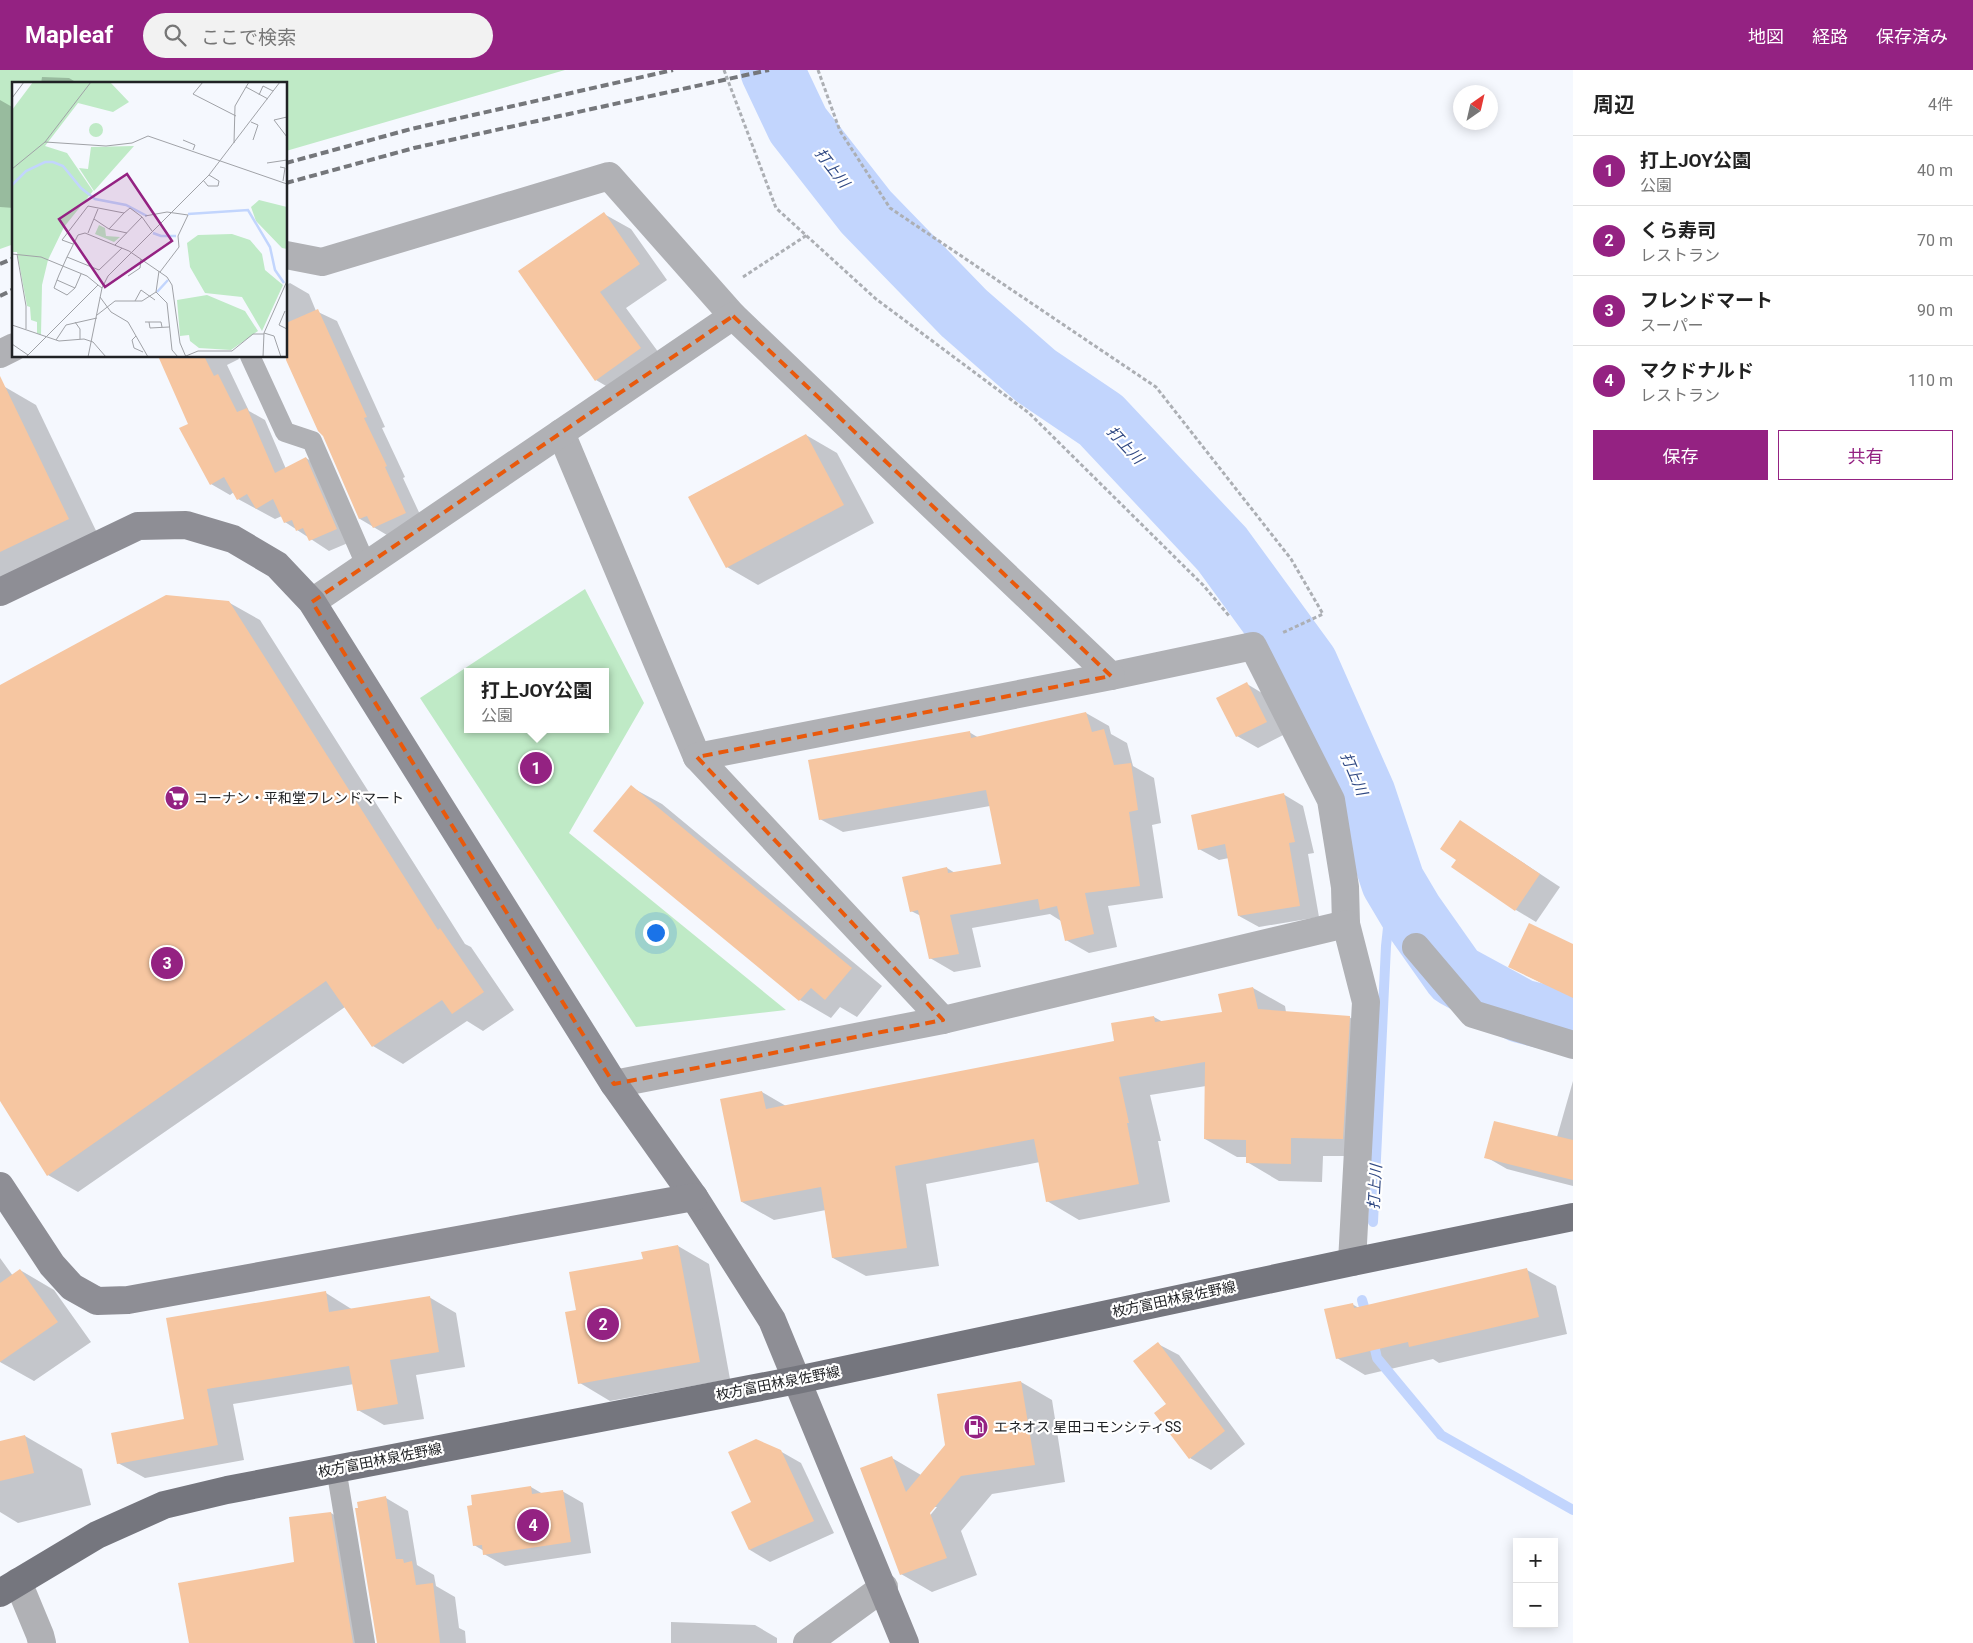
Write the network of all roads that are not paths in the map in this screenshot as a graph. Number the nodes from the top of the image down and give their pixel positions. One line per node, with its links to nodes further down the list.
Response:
1 (288, 255): 2 (street)
2 (734, 316): 6 (street); 10 (street)
3 (12, 348): 4 (street)
4 (0, 354)
5 (251, 358): 7 (lane)
6 (561, 433): 7 (street); 11 (street)
7 (366, 565): 9 (street)
8 (0, 592): 9 (street)
9 (312, 602): 16 (street)
10 (1110, 676): 11 (street); 12 (street)
11 (698, 757): 14 (street)
12 (1346, 924): 14 (street); 20 (street)
13 (1416, 947): 15 (street)
14 (943, 1020): 16 (street)
15 (1573, 1044)
16 (614, 1084): 18 (street)
17 (0, 1186): 18 (street)
18 (694, 1198): 21 (street)
19 (1573, 1217): 20 (main road, 枚方富田林泉佐野線)
20 (1352, 1262): 21 (main road, 枚方富田林泉佐野線)
21 (797, 1380): 22 (main road, 枚方富田林泉佐野線); 24 (street)
22 (336, 1468): 23 (main road, 枚方富田林泉佐野線); 26 (lane)
23 (9, 1587): 25 (street)
24 (884, 1588): 27 (street); 28 (street)
25 (42, 1643)
26 (365, 1643)
27 (807, 1643)
28 (905, 1643)

